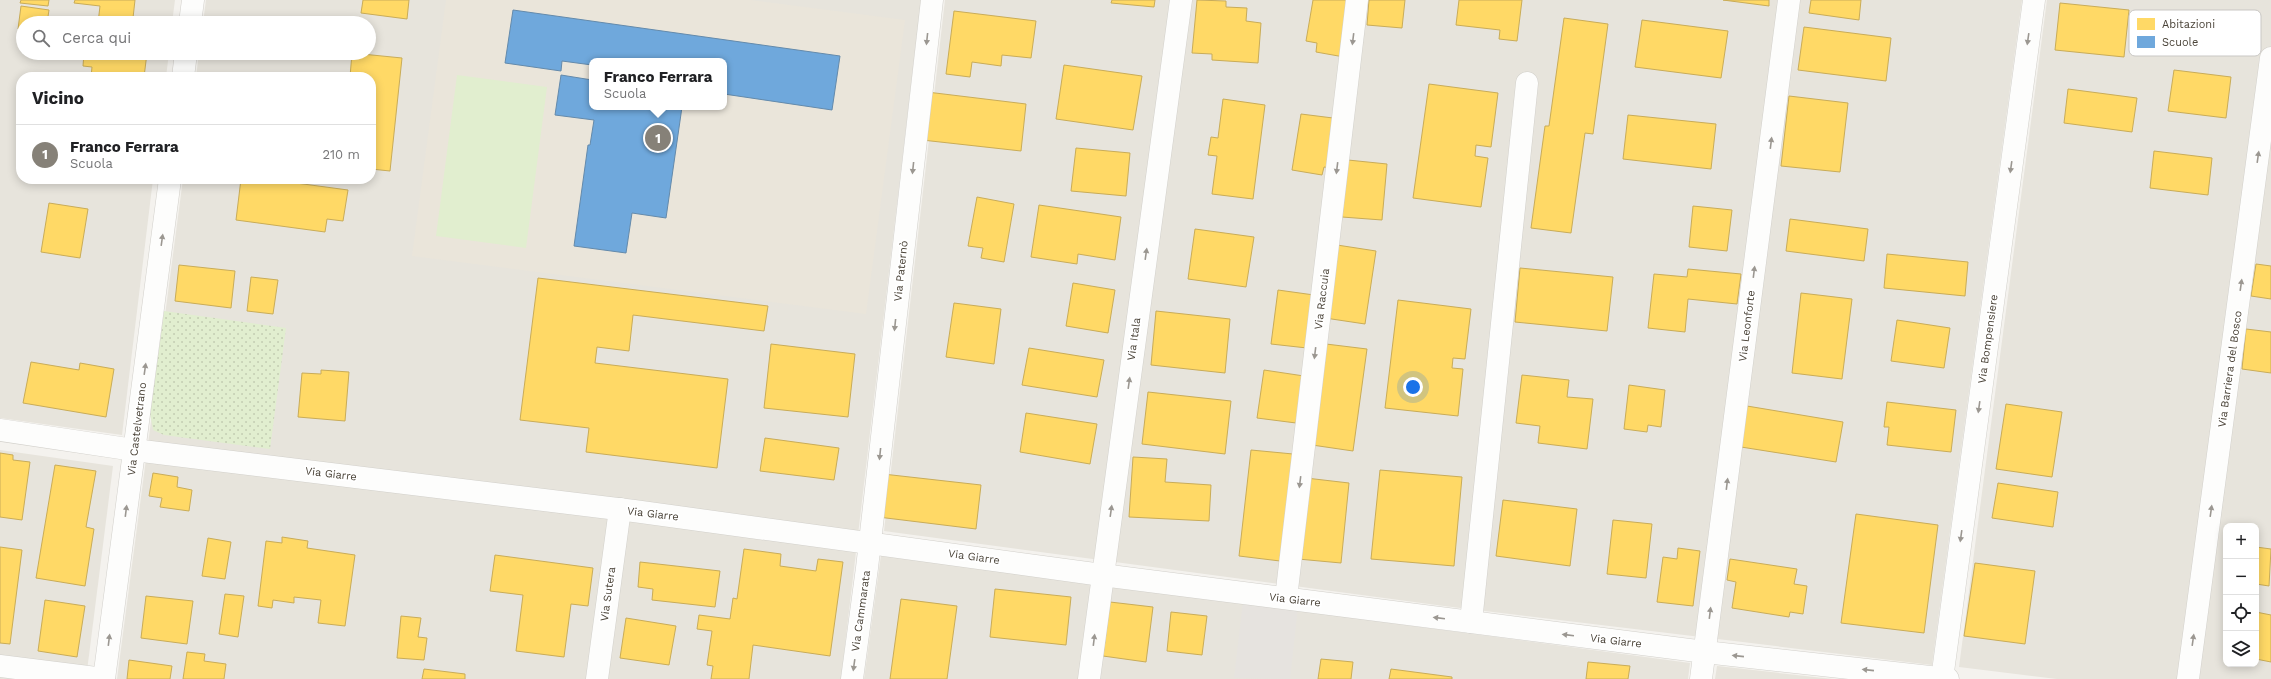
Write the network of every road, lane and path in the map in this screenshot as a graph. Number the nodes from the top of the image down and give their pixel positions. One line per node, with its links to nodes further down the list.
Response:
1 (193, 0): 7 (street)
2 (932, 0): 16 (street, Via Paternò, one-way to 16)
3 (1181, 0): 17 (street, Via Itala, one-way to 3)
4 (1357, 0): 18 (street, Via Raccuia, one-way to 18)
5 (1789, 0): 20 (street, Via Leonforte, one-way to 5)
6 (2034, 0): 27 (street, Via Bompensiere, one-way to 27)
7 (191, 16)
8 (2271, 58): 28 (street, Via Barriera del Bosco, one-way to 8)
9 (185, 60): 10 (street)
10 (184, 72)
11 (1527, 83): 19 (street)
12 (169, 184): 14 (street, Via Castelvetrano, one-way to 12)
13 (0, 430): 14 (street, Via Giarre)
14 (134, 450): 15 (street, Via Giarre); 22 (street, Via Castelvetrano, one-way to 14)
15 (620, 509): 16 (street, Via Giarre); 23 (street, Via Sutera)
16 (870, 543): 17 (street, Via Giarre); 24 (street, Via Cammarata, one-way to 24)
17 (1102, 575): 18 (street, Via Giarre); 25 (street, Via Itala, one-way to 17)
18 (1286, 598): 19 (street, Via Giarre, one-way to 18)
19 (1472, 622): 20 (street, Via Giarre, one-way to 19)
20 (1705, 652): 26 (street, Via Leonforte); 27 (street, Via Giarre, one-way to 20)
21 (0, 666): 22 (street)
22 (104, 679)
23 (597, 679)
24 (852, 679)
25 (1089, 679)
26 (1701, 679)
27 (1944, 679)
28 (2188, 679)

